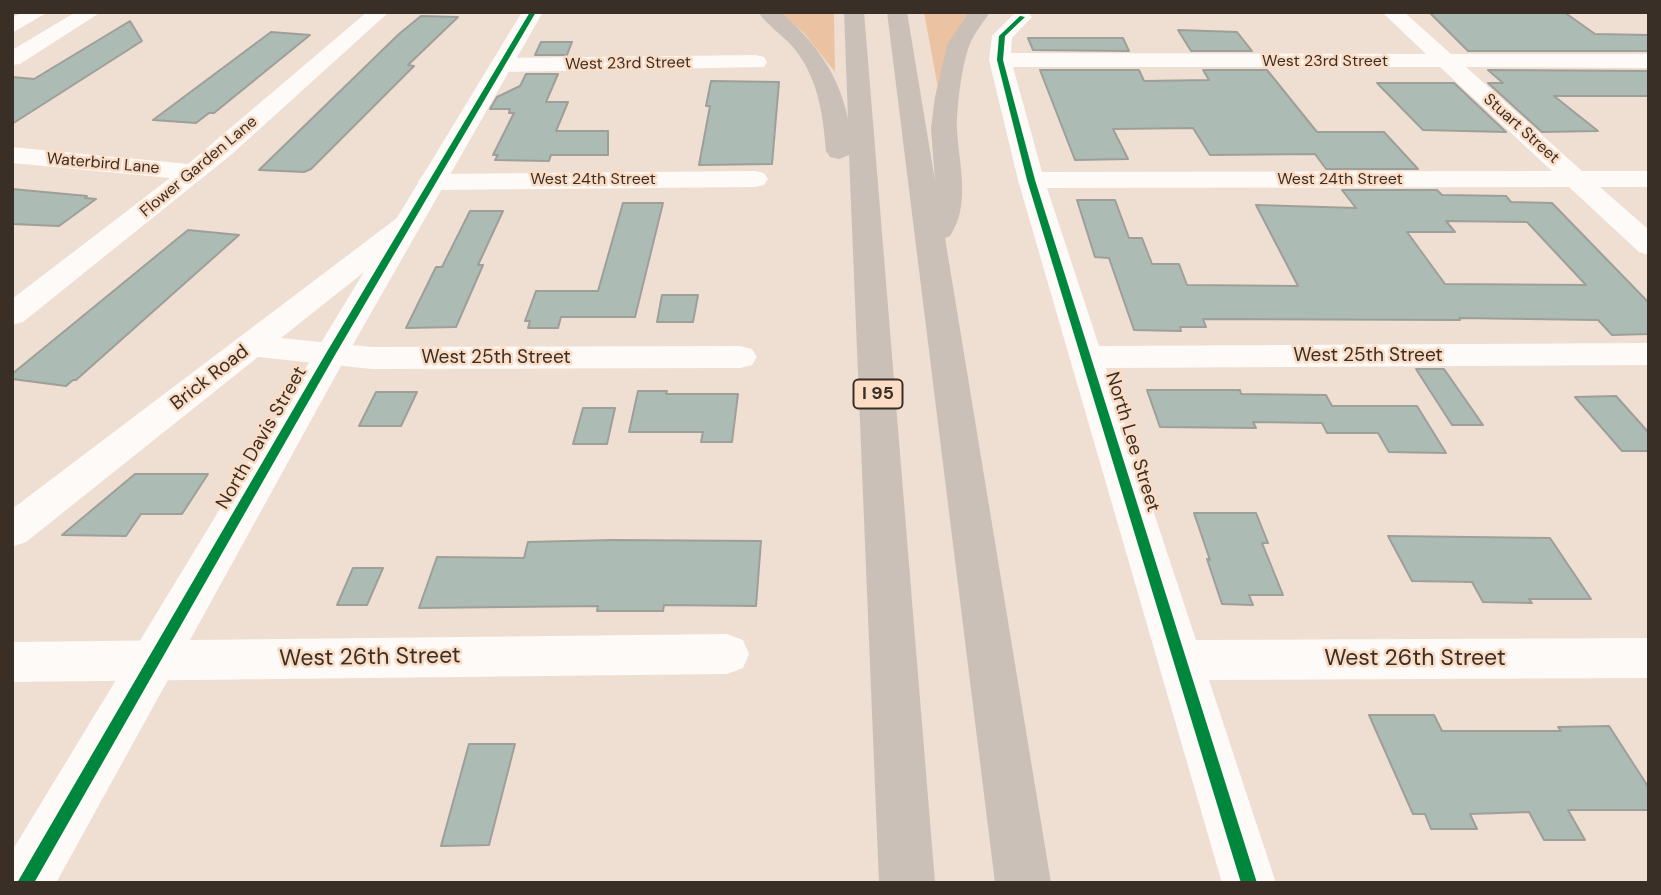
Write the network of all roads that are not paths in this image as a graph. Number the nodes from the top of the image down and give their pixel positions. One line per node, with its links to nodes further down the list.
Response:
1 (38, 12): 11 (street)
2 (90, 12): 12 (street)
3 (379, 12): 19 (street, Flower Garden Lane)
4 (533, 12): 17 (street, North Davis Street)
5 (768, 12): 25 (highway)
6 (854, 12): 25 (highway, I 95)
7 (897, 12): 28 (highway)
8 (980, 12): 28 (highway)
9 (1392, 12): 16 (street, Stuart Street)
10 (1022, 17): 13 (street)
11 (12, 27)
12 (12, 59)
13 (1000, 60): 16 (street, West 23rd Street); 22 (street, North Lee Street)
14 (1649, 61): 16 (street, West 23rd Street)
15 (756, 62): 17 (street, West 23rd Street)
16 (1447, 62): 23 (street, Stuart Street)
17 (501, 65): 24 (street, North Davis Street)
18 (12, 155): 19 (street, Waterbird Lane)
19 (194, 172): 29 (street, Flower Garden Lane)
20 (755, 179): 24 (street, West 24th Street)
21 (1649, 179): 23 (street, West 24th Street)
22 (1031, 180): 23 (street, West 24th Street); 34 (street, North Lee Street)
23 (1576, 180): 27 (street, Stuart Street)
24 (431, 181): 26 (street, North Davis Street)
25 (868, 209): 42 (highway, I 95)
26 (407, 224): 30 (street, Brick Road); 32 (street, North Davis Street)
27 (1649, 246)
28 (933, 256): 43 (highway)
29 (12, 315)
30 (252, 346): 32 (street, West 25th Street); 35 (street, Brick Road)
31 (1649, 354): 34 (street, West 25th Street)
32 (330, 355): 33 (street, West 25th Street); 39 (street, North Davis Street)
33 (740, 357)
34 (1087, 357): 38 (street, North Lee Street)
35 (12, 531)
36 (727, 654): 39 (street, West 26th Street)
37 (1649, 658): 38 (street, West 26th Street)
38 (1181, 660): 44 (street, North Lee Street)
39 (153, 661): 40 (street, West 26th Street); 41 (street, North Davis Street)
40 (12, 662)
41 (25, 883)
42 (907, 883)
43 (1023, 883)
44 (1249, 883)

